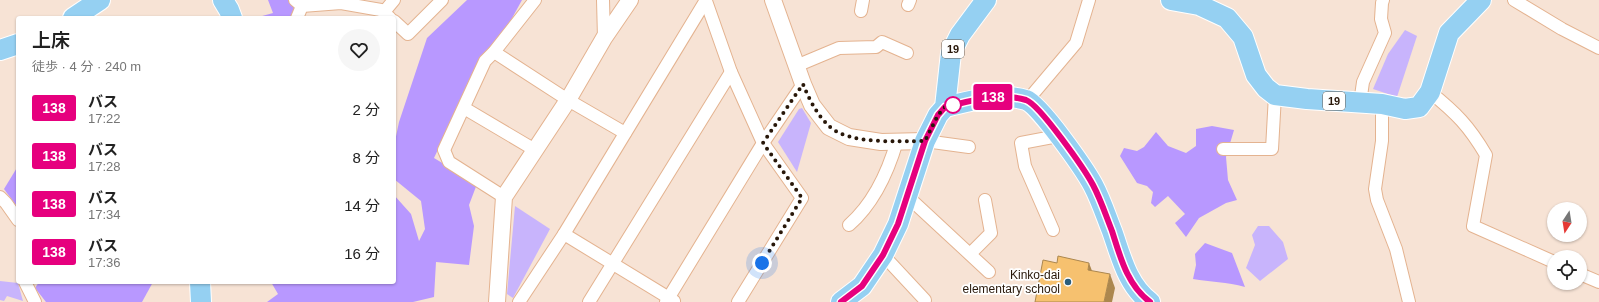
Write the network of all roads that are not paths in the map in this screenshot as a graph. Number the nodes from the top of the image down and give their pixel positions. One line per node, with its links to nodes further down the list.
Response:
1 (100, 0): 18 (main road)
2 (223, 0): 19 (main road)
3 (394, 0): 17 (street)
4 (442, 0): 21 (street)
5 (535, 0): 26 (street)
6 (603, 0): 22 (street)
7 (630, 0): 22 (street)
8 (706, 0): 29 (street); 39 (street)
9 (773, 0): 28 (street)
10 (986, 0): 37 (main road, 19)
11 (1089, 0): 34 (street)
12 (1171, 0): 32 (main road)
13 (1384, 0): 35 (street)
14 (1481, 0): 31 (main road, 19)
15 (1514, 0): 24 (street)
16 (298, 3): 17 (street); 20 (street)
17 (387, 15)
18 (76, 16)
19 (231, 16)
20 (297, 16)
21 (396, 23)
22 (604, 38): 33 (street)
23 (16, 45): 25 (main road)
24 (1599, 48)
25 (0, 50)
26 (494, 52): 33 (street); 38 (street)
27 (907, 53): 28 (street)
28 (796, 66): 30 (street)
29 (731, 72): 43 (street); 58 (street)
30 (803, 84): 41 (street); 43 (street)
31 (1430, 92): 36 (main road, 19); 57 (street)
32 (1275, 95): 35 (main road, 19); 45 (street)
33 (568, 100): 39 (street); 46 (street)
34 (1027, 101): 37 (main road); 40 (main road)
35 (1360, 103): 36 (main road, 19)
36 (1382, 104): 74 (street)
37 (945, 107): 42 (main road, 19)
38 (464, 108): 46 (street); 49 (street)
39 (625, 133): 54 (street)
40 (1058, 136): 53 (street); 73 (main road)
41 (897, 141): 42 (street); 52 (street)
42 (925, 141): 44 (street); 47 (main road, 19)
43 (763, 143): 65 (street); 71 (street)
44 (970, 147)
45 (1223, 149)
46 (535, 150): 49 (street)
47 (907, 196): 55 (street); 56 (main road, 19)
48 (0, 197): 51 (street)
49 (504, 197): 68 (street)
50 (985, 200): 55 (street)
51 (16, 217)
52 (849, 225)
53 (1053, 230)
54 (564, 234): 58 (street); 69 (street)
55 (970, 254): 59 (street)
56 (883, 255): 64 (street); 72 (main road, 19)
57 (1547, 259)
58 (613, 264): 65 (street); 70 (street)
59 (989, 272)
60 (1587, 277): 61 (street)
61 (1599, 282)
62 (26, 284): 66 (street)
63 (200, 284): 67 (main road)
64 (925, 300)
65 (670, 301)
66 (35, 302)
67 (201, 302)
68 (497, 302)
69 (519, 302)
70 (589, 302)
71 (738, 302)
72 (841, 302)
73 (1150, 302)
74 (1409, 302)

